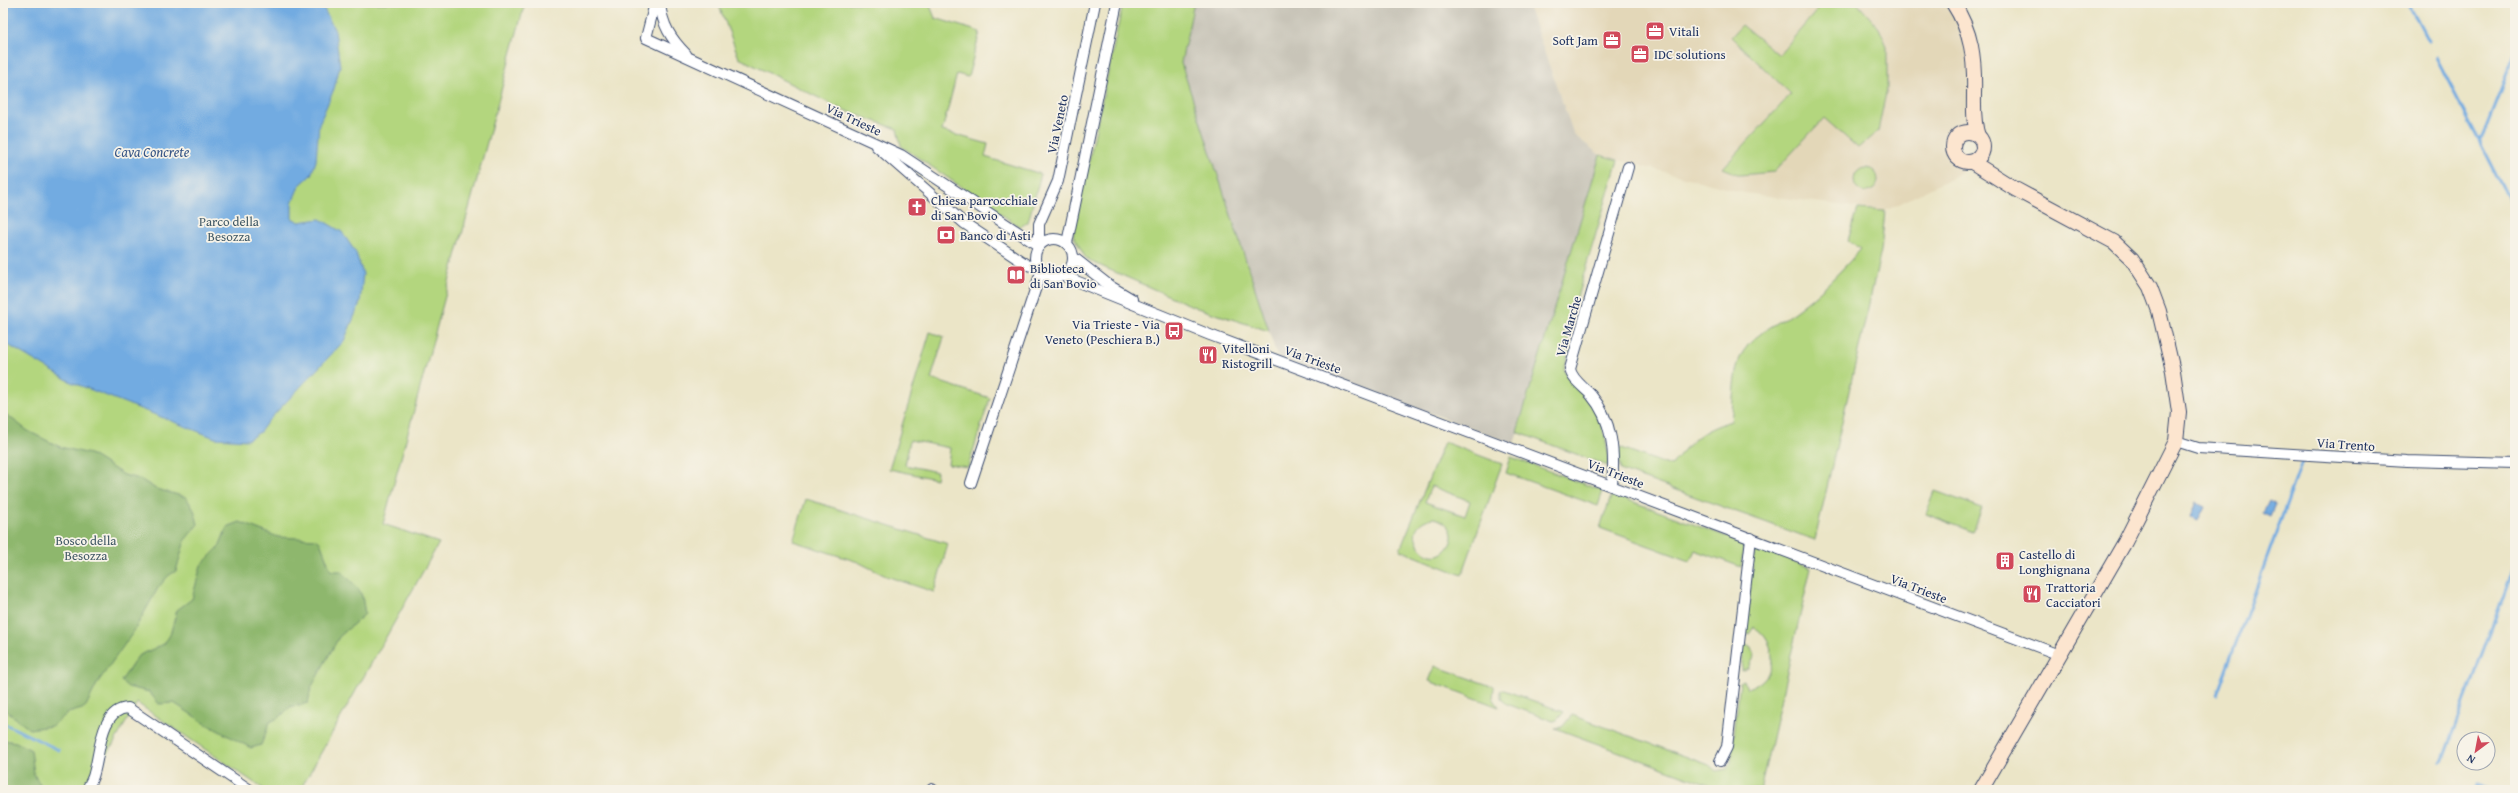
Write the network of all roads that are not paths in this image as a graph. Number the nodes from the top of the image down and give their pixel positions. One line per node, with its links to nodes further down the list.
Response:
1 (655, 3): 6 (street, Via Trieste)
2 (660, 3): 6 (street)
3 (1095, 3): 14 (street, Via Veneto)
4 (1117, 3): 13 (street)
5 (1953, 3): 7 (street)
6 (692, 59): 10 (street, Via Trieste)
7 (1974, 108): 8 (street); 9 (street)
8 (1963, 133): 9 (street); 11 (street)
9 (1978, 136): 11 (street)
10 (870, 141): 14 (street, Via Trieste); 16 (street)
11 (1976, 159): 19 (street)
12 (1628, 167): 22 (street, Via Marche)
13 (1067, 243): 14 (street); 15 (street)
14 (1039, 246): 16 (street)
15 (1073, 257): 17 (street); 18 (street)
16 (1040, 270): 17 (street); 21 (street)
17 (1061, 275): 18 (street)
18 (1163, 317): 22 (street, Via Trieste)
19 (2176, 441): 20 (street, Via Trento); 24 (street)
20 (2515, 464)
21 (971, 483)
22 (1612, 485): 23 (street, Via Trieste)
23 (1751, 538): 24 (street, Via Trieste); 25 (street)
24 (2060, 655): 28 (street)
25 (1720, 761)
26 (87, 790): 27 (street)
27 (250, 790)
28 (1981, 790)

